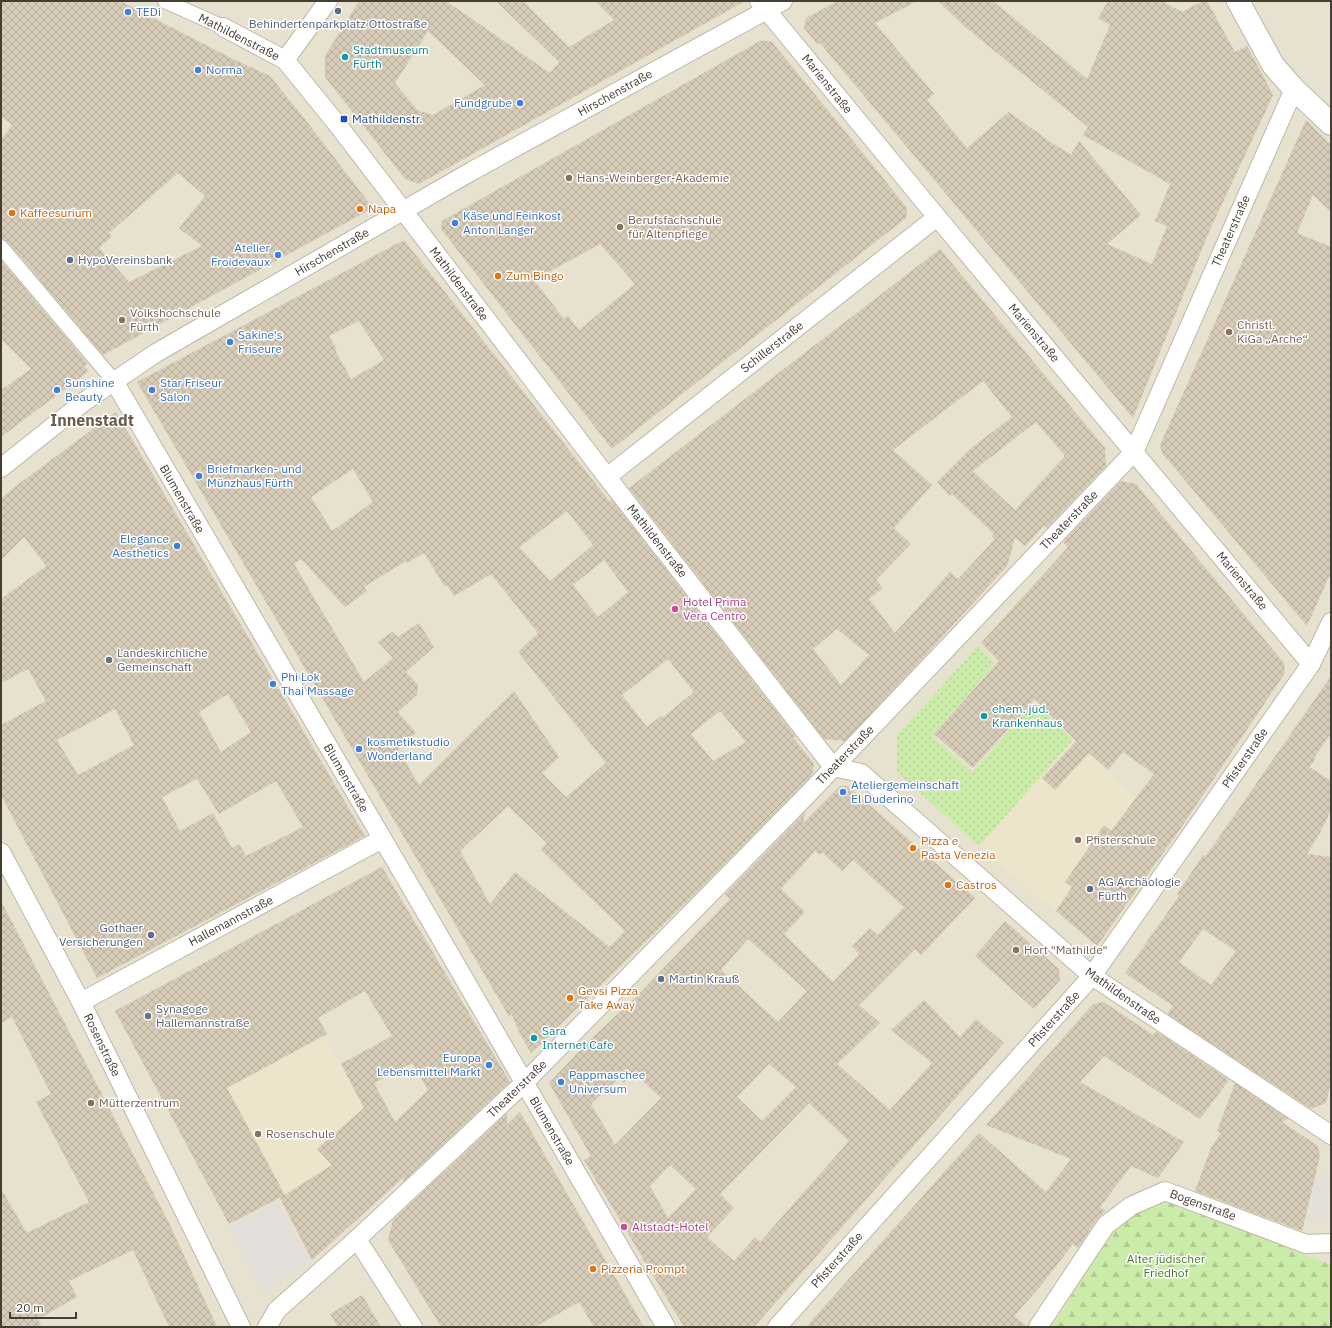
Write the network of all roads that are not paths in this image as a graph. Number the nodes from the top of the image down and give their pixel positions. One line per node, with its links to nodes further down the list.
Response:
1 (165, 1): 6 (street, Mathildenstraße)
2 (328, 1): 7 (street)
3 (783, 1): 5 (street, Hirschenstraße)
4 (1238, 1): 8 (street)
5 (763, 5): 10 (street, Hirschenstraße); 11 (street, Marienstraße)
6 (223, 27): 7 (street, Mathildenstraße)
7 (285, 60): 10 (street, Mathildenstraße)
8 (1294, 89): 9 (street); 14 (street, Theaterstraße)
9 (1331, 124)
10 (404, 211): 13 (street, Hirschenstraße); 16 (street, Mathildenstraße)
11 (937, 217): 14 (street, Marienstraße); 16 (street, Schillerstraße)
12 (1, 247): 13 (street, Blumenstraße)
13 (114, 381): 15 (street, Hirschenstraße); 20 (street, Blumenstraße)
14 (1134, 452): 18 (street, Marienstraße); 19 (street, Theaterstraße)
15 (1, 468)
16 (607, 477): 19 (street, Mathildenstraße)
17 (1331, 622): 18 (street, Pfisterstraße)
18 (1311, 664): 22 (street, Pfisterstraße)
19 (833, 767): 22 (street, Mathildenstraße); 24 (street, Theaterstraße)
20 (382, 840): 23 (street, Hallemannstraße); 24 (street, Blumenstraße)
21 (1, 852): 23 (street, Rosenstraße)
22 (1092, 976): 25 (street, Mathildenstraße); 32 (street, Pfisterstraße)
23 (80, 1002): 28 (street, Rosenstraße)
24 (524, 1083): 26 (street, Theaterstraße); 31 (street, Blumenstraße)
25 (1331, 1135)
26 (357, 1239): 29 (street, Theaterstraße); 30 (street)
27 (1331, 1243): 33 (street, Bogenstraße)
28 (241, 1327)
29 (266, 1327)
30 (413, 1327)
31 (666, 1327)
32 (777, 1327)
33 (1038, 1327)

